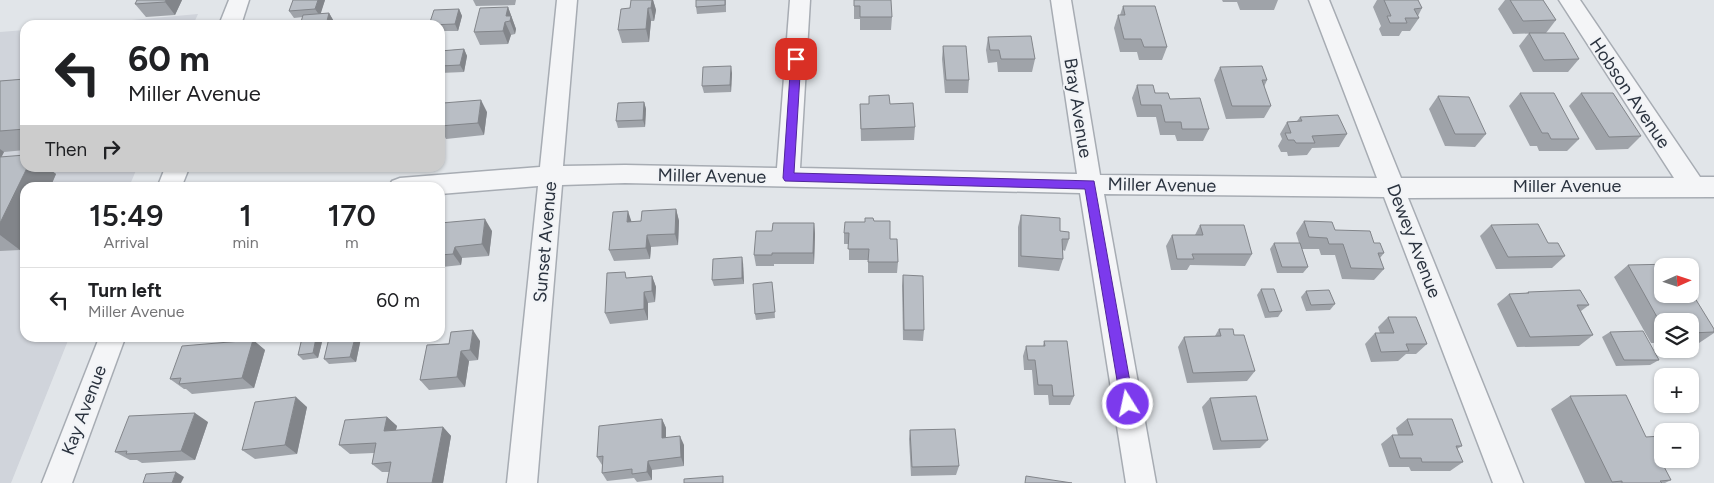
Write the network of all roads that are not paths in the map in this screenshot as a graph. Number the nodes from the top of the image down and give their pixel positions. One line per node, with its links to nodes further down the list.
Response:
1 (239, 0): 7 (street)
2 (567, 0): 8 (street, Sunset Avenue)
3 (800, 0): 9 (street)
4 (1061, 0): 11 (street, Bray Avenue)
5 (1318, 0): 13 (street, Dewey Avenue)
6 (1569, 0): 12 (street, Hobson Avenue)
7 (232, 20)
8 (551, 176): 9 (street, Miller Avenue); 10 (street, Miller Avenue); 16 (street, Sunset Avenue)
9 (788, 178): 11 (street, Miller Avenue)
10 (445, 184)
11 (1090, 184): 13 (street, Miller Avenue); 17 (street, Bray Avenue)
12 (1703, 186): 13 (street, Miller Avenue)
13 (1393, 188): 18 (street, Dewey Avenue)
14 (110, 342): 15 (street, Kay Avenue)
15 (57, 483)
16 (522, 483)
17 (1141, 483)
18 (1508, 483)

